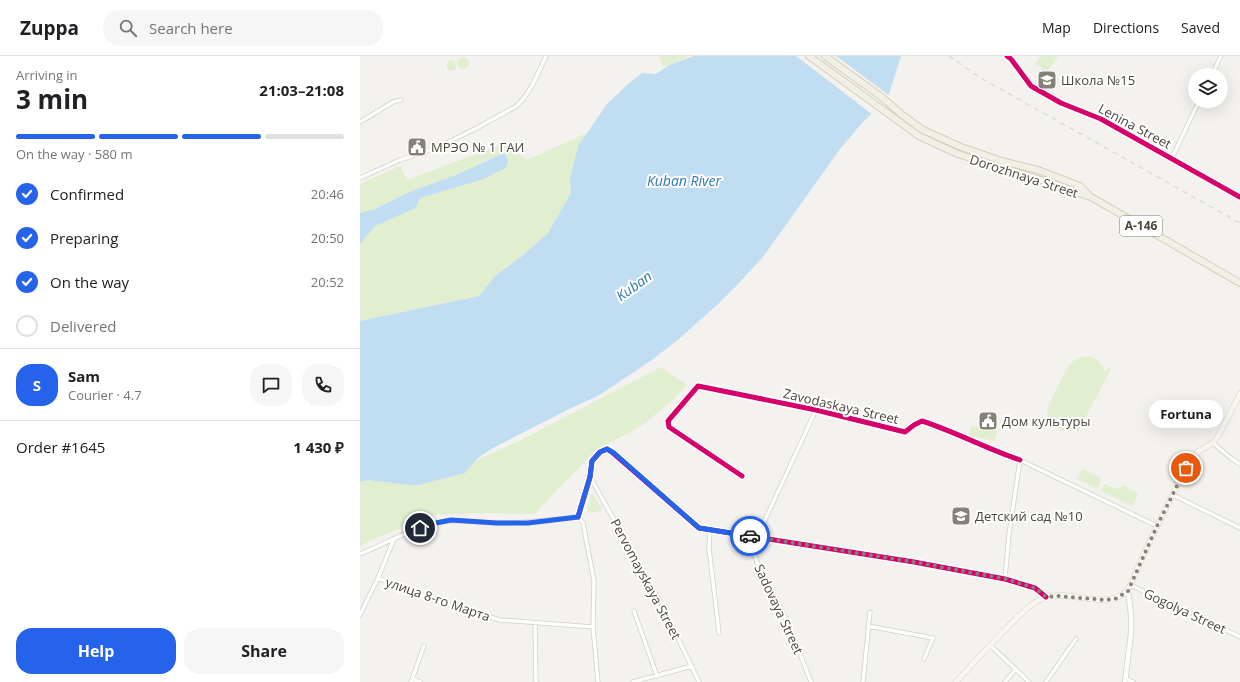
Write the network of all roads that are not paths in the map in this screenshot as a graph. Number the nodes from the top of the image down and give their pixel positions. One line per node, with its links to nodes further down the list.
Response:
1 (546, 56): 11 (street)
2 (809, 56): 12 (main road, Dorozhnaya Street)
3 (825, 56): 12 (main road, Dorozhnaya Street)
4 (1007, 56): 10 (street, Lenina Street)
5 (1221, 56): 6 (street)
6 (1215, 68)
7 (401, 100): 9 (street)
8 (1196, 108): 10 (street)
9 (360, 122)
10 (1172, 158): 13 (street, Lenina Street)
11 (360, 178)
12 (1091, 197): 14 (main road, Dorozhnaya Street / А-146)
13 (1240, 197)
14 (1240, 283)
15 (1240, 394): 17 (main road)
16 (816, 410): 18 (street, Zavodaskaya Street); 20 (street, Zavodaskaya Street); 28 (street)
17 (1213, 443): 19 (street); 22 (main road)
18 (1020, 460): 24 (street, Zavodaskaya Street); 32 (street)
19 (1240, 464)
20 (742, 476)
21 (590, 477): 23 (street); 26 (street); 48 (street, Pervomayskaya Street)
22 (1172, 495): 24 (main road); 25 (street)
23 (578, 517): 29 (street); 41 (street)
24 (1157, 526): 33 (main road)
25 (1240, 528)
26 (710, 529): 27 (street); 42 (street)
27 (752, 536): 28 (street); 58 (street, Sadovaya Street)
28 (757, 537): 32 (street)
29 (394, 539): 30 (street); 31 (street)
30 (360, 554)
31 (378, 578): 38 (street); 39 (street, улица 8-го Марта)
32 (1006, 579): 35 (street)
33 (1130, 585): 34 (main road); 43 (street, Gogolya Street)
34 (1128, 591): 35 (main road); 52 (street)
35 (1046, 597): 45 (main road)
36 (634, 611): 50 (street)
37 (870, 612): 40 (street)
38 (360, 615)
39 (535, 623): 41 (street, улица 8-го Марта); 54 (street)
40 (868, 626): 47 (street); 59 (street)
41 (593, 627): 55 (street)
42 (719, 633)
43 (1240, 637)
44 (1076, 638): 63 (street)
45 (990, 645): 49 (street); 60 (main road)
46 (424, 646): 51 (street)
47 (924, 659)
48 (692, 666): 50 (street); 57 (street, Pervomayskaya Street)
49 (1015, 670): 61 (street); 62 (street)
50 (657, 676): 56 (street)
51 (411, 680): 53 (street)
52 (1125, 680): 64 (street)
53 (420, 682)
54 (536, 682)
55 (598, 682)
56 (633, 682)
57 (699, 682)
58 (811, 682)
59 (862, 682)
60 (956, 682)
61 (1005, 682)
62 (1029, 682)
63 (1046, 682)
64 (1134, 682)

